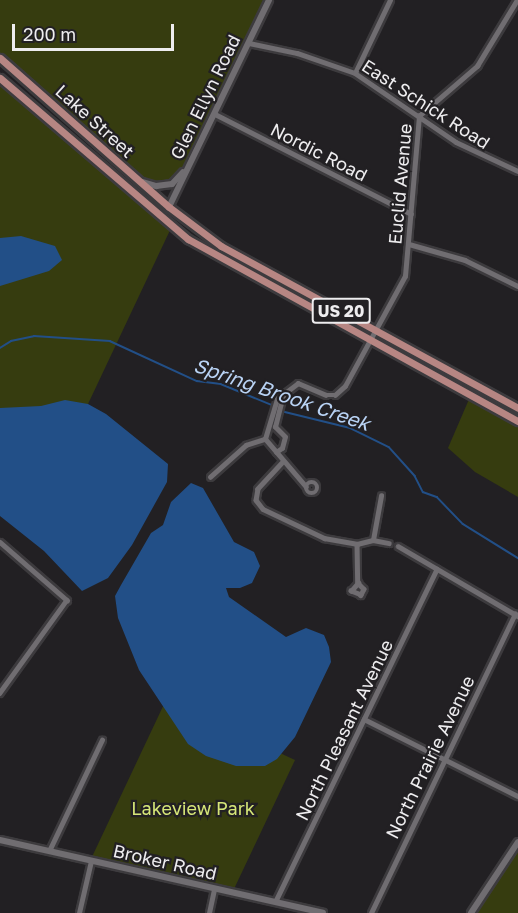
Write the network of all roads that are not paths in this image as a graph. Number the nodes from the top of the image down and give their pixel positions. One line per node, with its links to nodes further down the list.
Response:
1 (269, 0): 4 (street, Glen Ellyn Road)
2 (390, 0): 6 (street)
3 (517, 0): 9 (street, Euclid Avenue)
4 (249, 43): 6 (street, East Schick Road); 8 (street, Glen Ellyn Road)
5 (0, 58): 12 (main road, Lake Street / US 20)
6 (355, 73): 9 (street, East Schick Road)
7 (0, 78): 15 (main road, Lake Street / US 20)
8 (215, 114): 10 (street, Glen Ellyn Road); 14 (street, Nordic Road)
9 (419, 116): 11 (street, East Schick Road); 14 (street, Euclid Avenue)
10 (188, 164): 12 (street); 13 (street, Glen Ellyn Road)
11 (518, 171)
12 (139, 181): 13 (main road, Lake Street / US 20)
13 (169, 207): 15 (main road); 18 (main road, US 20)
14 (411, 214): 16 (street, Euclid Avenue)
15 (160, 215): 19 (main road, US 20)
16 (409, 244): 17 (street); 18 (street, Euclid Avenue)
17 (518, 286)
18 (378, 330): 19 (street, Euclid Avenue); 21 (main road, US 20)
19 (372, 342): 20 (street, Euclid Avenue); 22 (main road, US 20)
20 (283, 395): 23 (street); 24 (street)
21 (518, 408)
22 (518, 422)
23 (265, 439): 24 (street); 26 (street)
24 (276, 452): 25 (street)
25 (283, 462): 27 (street); 32 (street)
26 (210, 477)
27 (306, 487)
28 (381, 496): 29 (street)
29 (373, 540): 31 (street); 32 (street)
30 (0, 542): 37 (street)
31 (389, 543)
32 (357, 544): 35 (street)
33 (398, 546): 34 (street)
34 (437, 569): 36 (street); 38 (street, North Pleasant Avenue)
35 (358, 583)
36 (516, 615): 40 (street, North Prairie Avenue)
37 (0, 693)
38 (364, 718): 40 (street); 47 (street, North Pleasant Avenue)
39 (102, 740): 44 (street)
40 (445, 758): 41 (street); 51 (street, North Prairie Avenue)
41 (518, 796)
42 (0, 840): 44 (street, Broker Road)
43 (518, 842): 52 (street)
44 (49, 851): 45 (street, Broker Road)
45 (91, 861): 46 (street, Broker Road); 48 (street)
46 (214, 889): 47 (street, Broker Road); 49 (street)
47 (275, 902): 50 (street, Broker Road)
48 (79, 913)
49 (209, 913)
50 (323, 913)
51 (371, 913)
52 (471, 913)

